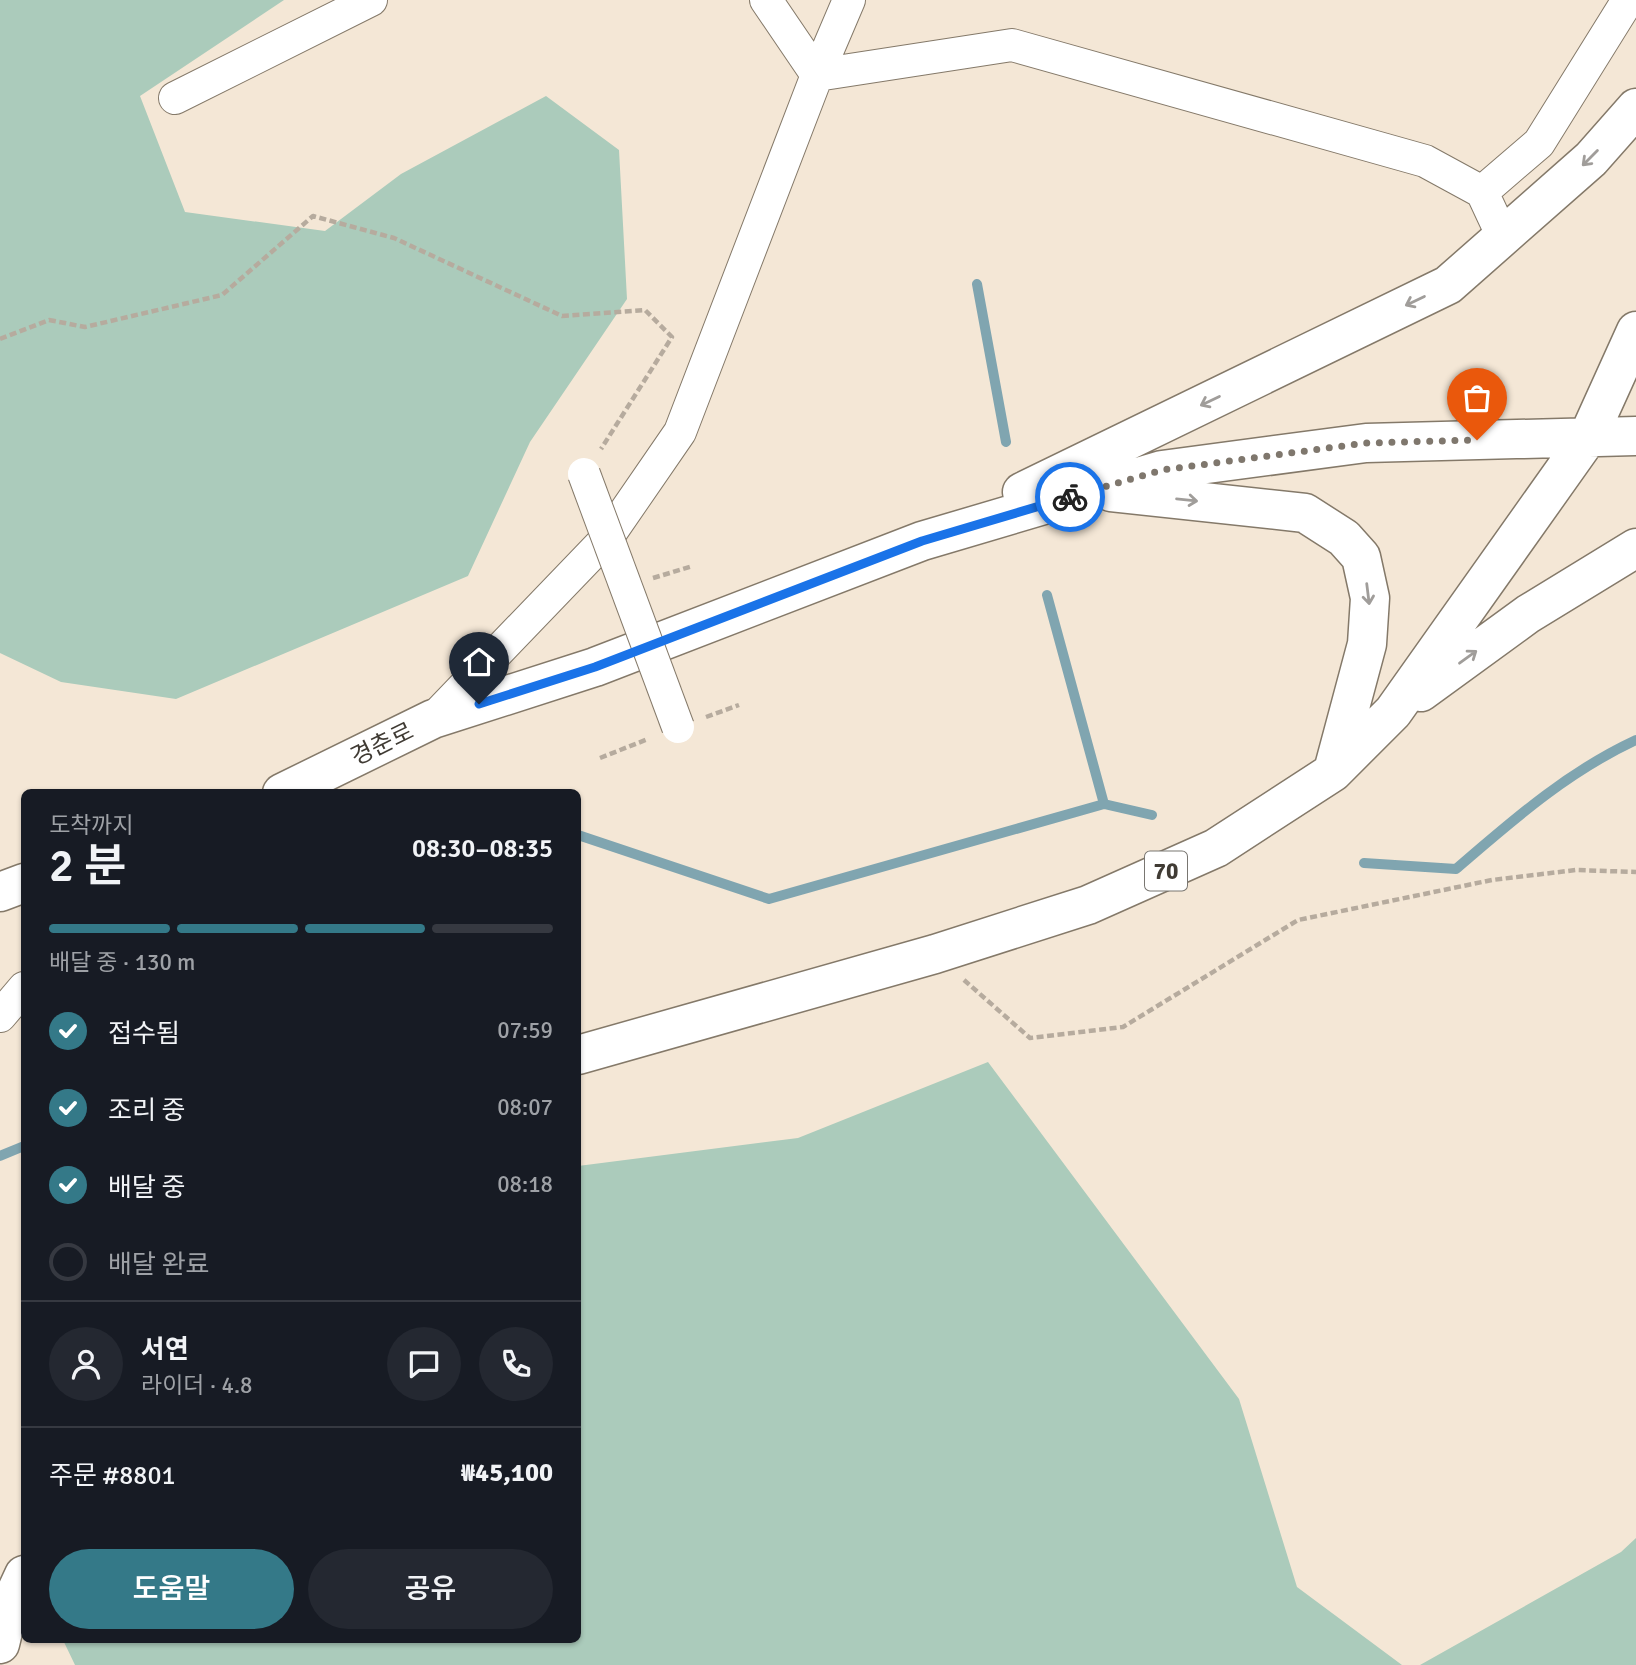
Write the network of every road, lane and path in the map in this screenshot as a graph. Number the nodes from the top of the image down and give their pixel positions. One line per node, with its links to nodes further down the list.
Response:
1 (371, 0): 6 (street)
2 (766, 0): 5 (street)
3 (849, 0): 5 (street)
4 (1628, 0): 8 (street)
5 (817, 75): 8 (street); 22 (street)
6 (175, 98)
7 (1636, 107): 9 (main road, one-way to 9)
8 (1482, 192): 9 (street)
9 (1503, 237): 17 (main road, one-way to 17)
10 (1636, 331): 14 (main road, 70)
11 (0, 339): 12 (path)
12 (621, 420)
13 (1636, 436): 14 (main road, 경춘로)
14 (1588, 437): 16 (main road, 경춘로); 21 (main road, 70)
15 (584, 474): 20 (street, bridge)
16 (1095, 490): 17 (main road, 경춘로); 25 (main road, one-way to 25)
17 (922, 541): 22 (main road, 경춘로)
18 (1636, 548): 21 (main road, one-way to 18)
19 (694, 566): 20 (path)
20 (626, 587): 23 (street, bridge)
21 (1394, 712): 25 (main road, 70)
22 (433, 719): 26 (main road, 경춘로)
23 (678, 727): 24 (path)
24 (600, 758)
25 (1333, 772): 30 (main road, 70)
26 (290, 789)
27 (1636, 872): 30 (path)
28 (21, 884): 29 (main road)
29 (0, 891)
30 (935, 954): 33 (main road, 70)
31 (21, 992): 32 (street)
32 (0, 1016)
33 (581, 1054)
34 (21, 1581): 35 (main road)
35 (0, 1644)

